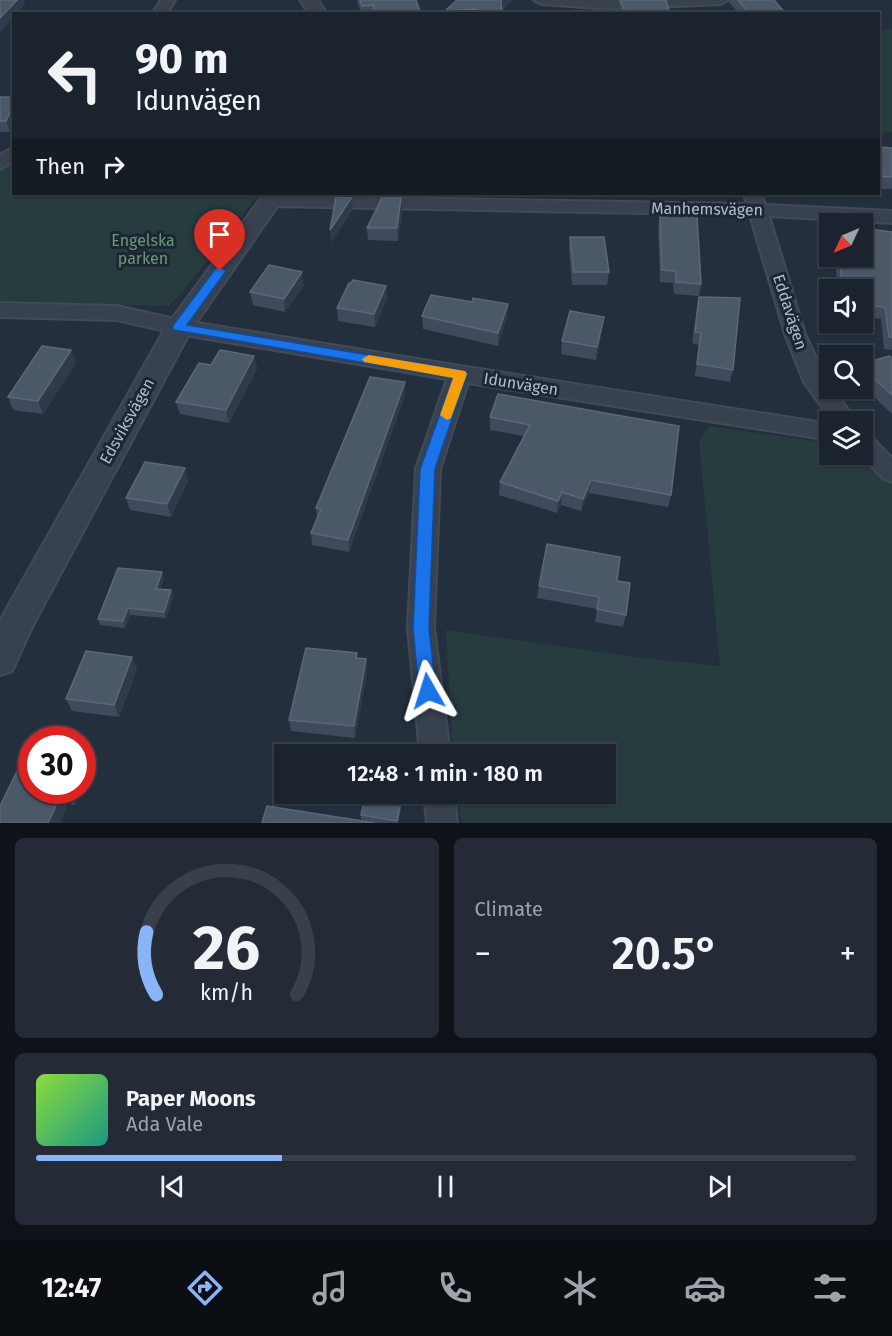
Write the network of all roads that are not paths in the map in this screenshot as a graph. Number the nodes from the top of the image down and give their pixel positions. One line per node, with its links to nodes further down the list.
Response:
1 (541, 0): 3 (street)
2 (721, 0): 3 (street)
3 (696, 8)
4 (12, 154): 5 (street)
5 (0, 164)
6 (273, 197): 7 (street, Manhemsvägen); 10 (street, Edsviksvägen)
7 (755, 202): 8 (street, Manhemsvägen); 12 (street, Eddavägen)
8 (892, 217)
9 (0, 310): 10 (street, Idunvägen)
10 (179, 327): 11 (street, Idunvägen); 16 (street, Edsviksvägen)
11 (460, 374): 13 (street, Idunvägen); 17 (street)
12 (837, 411)
13 (819, 430)
14 (873, 453): 15 (street)
15 (892, 473)
16 (0, 660)
17 (434, 744)
18 (440, 804): 19 (street)
19 (442, 823)

